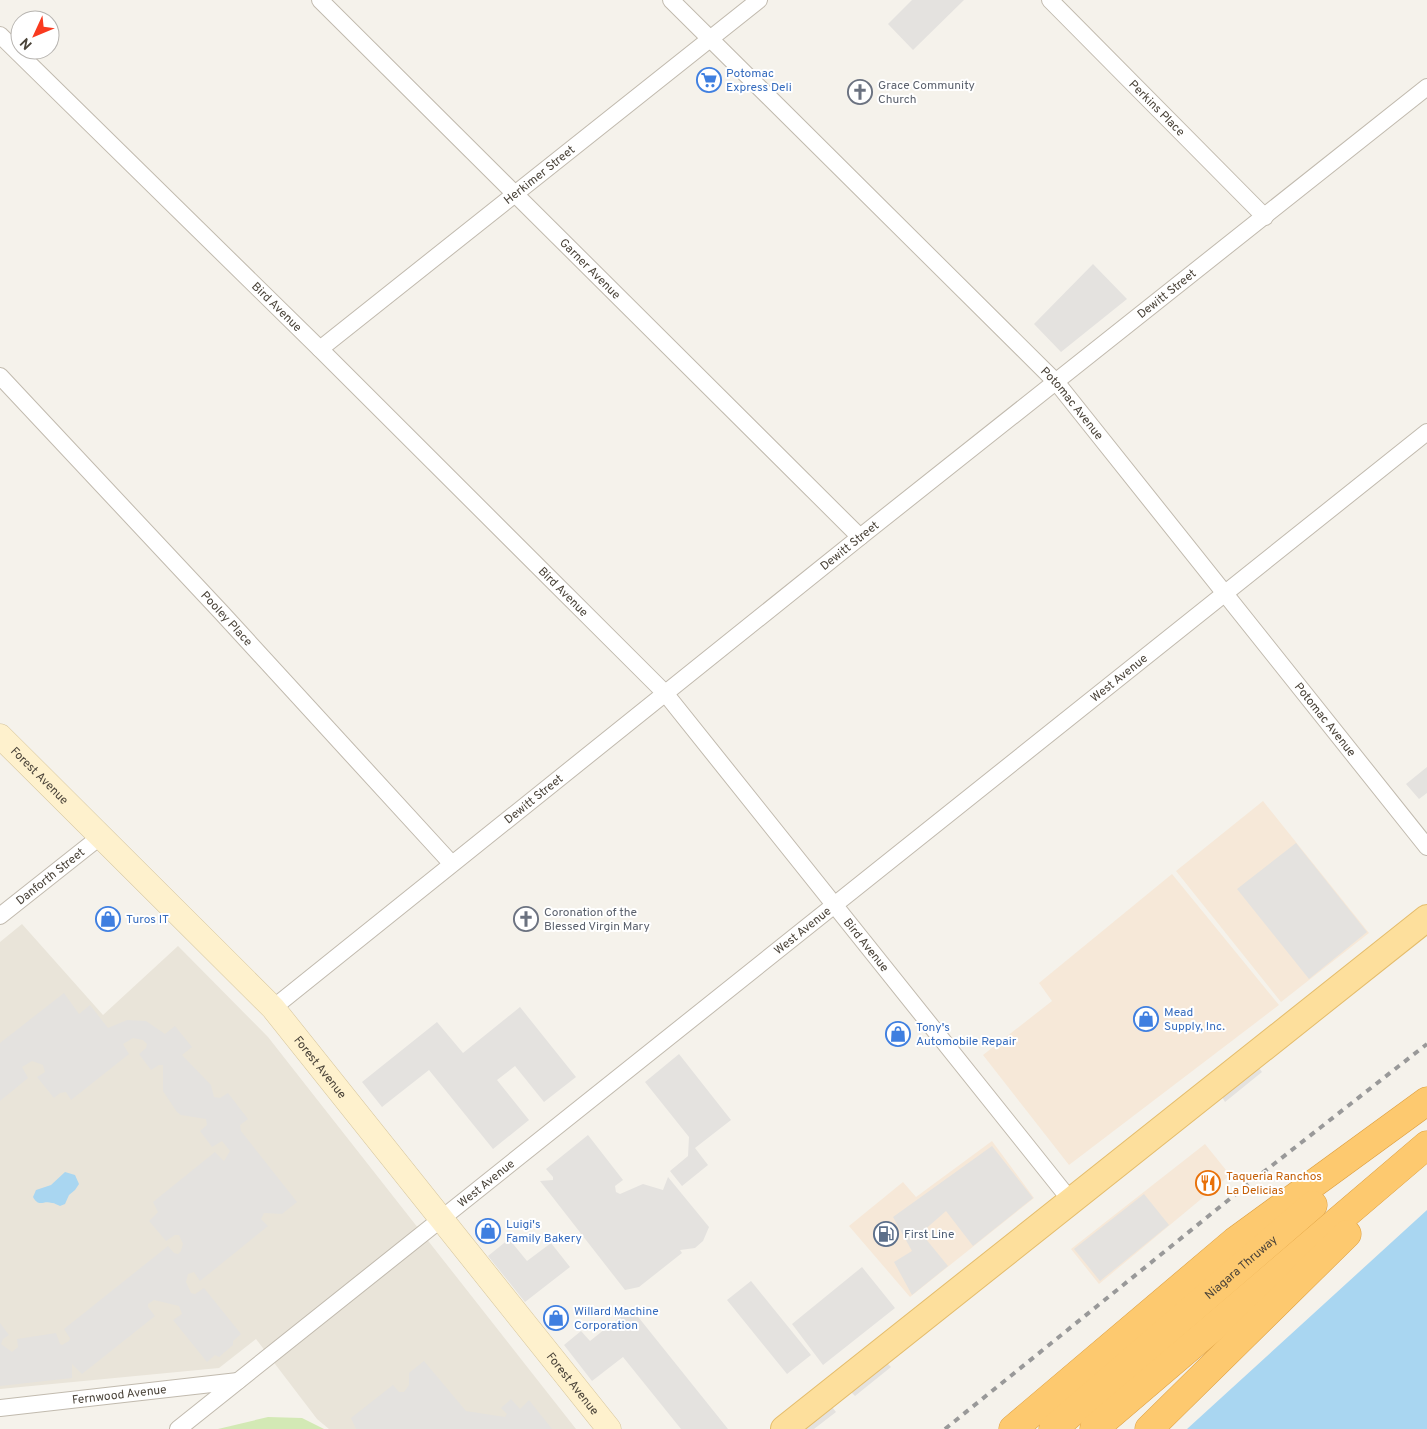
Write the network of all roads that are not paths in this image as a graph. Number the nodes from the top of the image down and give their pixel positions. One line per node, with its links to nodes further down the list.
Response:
1 (320, 0): 8 (street, Garner Avenue)
2 (672, 0): 6 (street, Potomac Avenue)
3 (759, 0): 6 (street, Herkimer Street)
4 (1050, 0): 9 (street, Perkins Place)
5 (0, 35): 10 (street, Bird Avenue)
6 (710, 39): 8 (street, Herkimer Street); 12 (street, Potomac Avenue)
7 (1427, 88): 9 (street, Dewitt Street)
8 (514, 194): 10 (street, Herkimer Street); 14 (street, Garner Avenue)
9 (1265, 217): 12 (street, Dewitt Street)
10 (320, 349): 16 (street, Bird Avenue)
11 (0, 376): 20 (street, Pooley Place)
12 (1057, 383): 14 (street, Dewitt Street); 15 (street, Potomac Avenue)
13 (1427, 432): 15 (street, West Avenue)
14 (860, 537): 16 (street, Dewitt Street)
15 (1226, 592): 19 (street, Potomac Avenue); 21 (street, West Avenue)
16 (665, 693): 20 (street, Dewitt Street); 21 (street, Bird Avenue)
17 (0, 736): 18 (street, Forest Avenue)
18 (101, 836): 22 (street, Danforth Street); 24 (street, Forest Avenue)
19 (1427, 847)
20 (451, 863): 24 (street, Dewitt Street)
21 (834, 905): 29 (street, Bird Avenue); 30 (street, West Avenue)
22 (0, 916)
23 (1427, 918): 29 (main road)
24 (273, 1008): 30 (street, Forest Avenue)
25 (1427, 1100): 36 (highway)
26 (1427, 1105): 37 (highway, Niagara Thruway)
27 (1427, 1145): 38 (highway)
28 (1427, 1156): 39 (highway)
29 (1071, 1201): 35 (main road)
30 (441, 1219): 31 (street, West Avenue); 34 (street, Forest Avenue)
31 (238, 1381): 32 (street, Fernwood Avenue); 33 (street, West Avenue)
32 (0, 1408)
33 (178, 1429)
34 (608, 1429)
35 (784, 1429)
36 (1013, 1429)
37 (1053, 1429)
38 (1094, 1429)
39 (1149, 1429)

